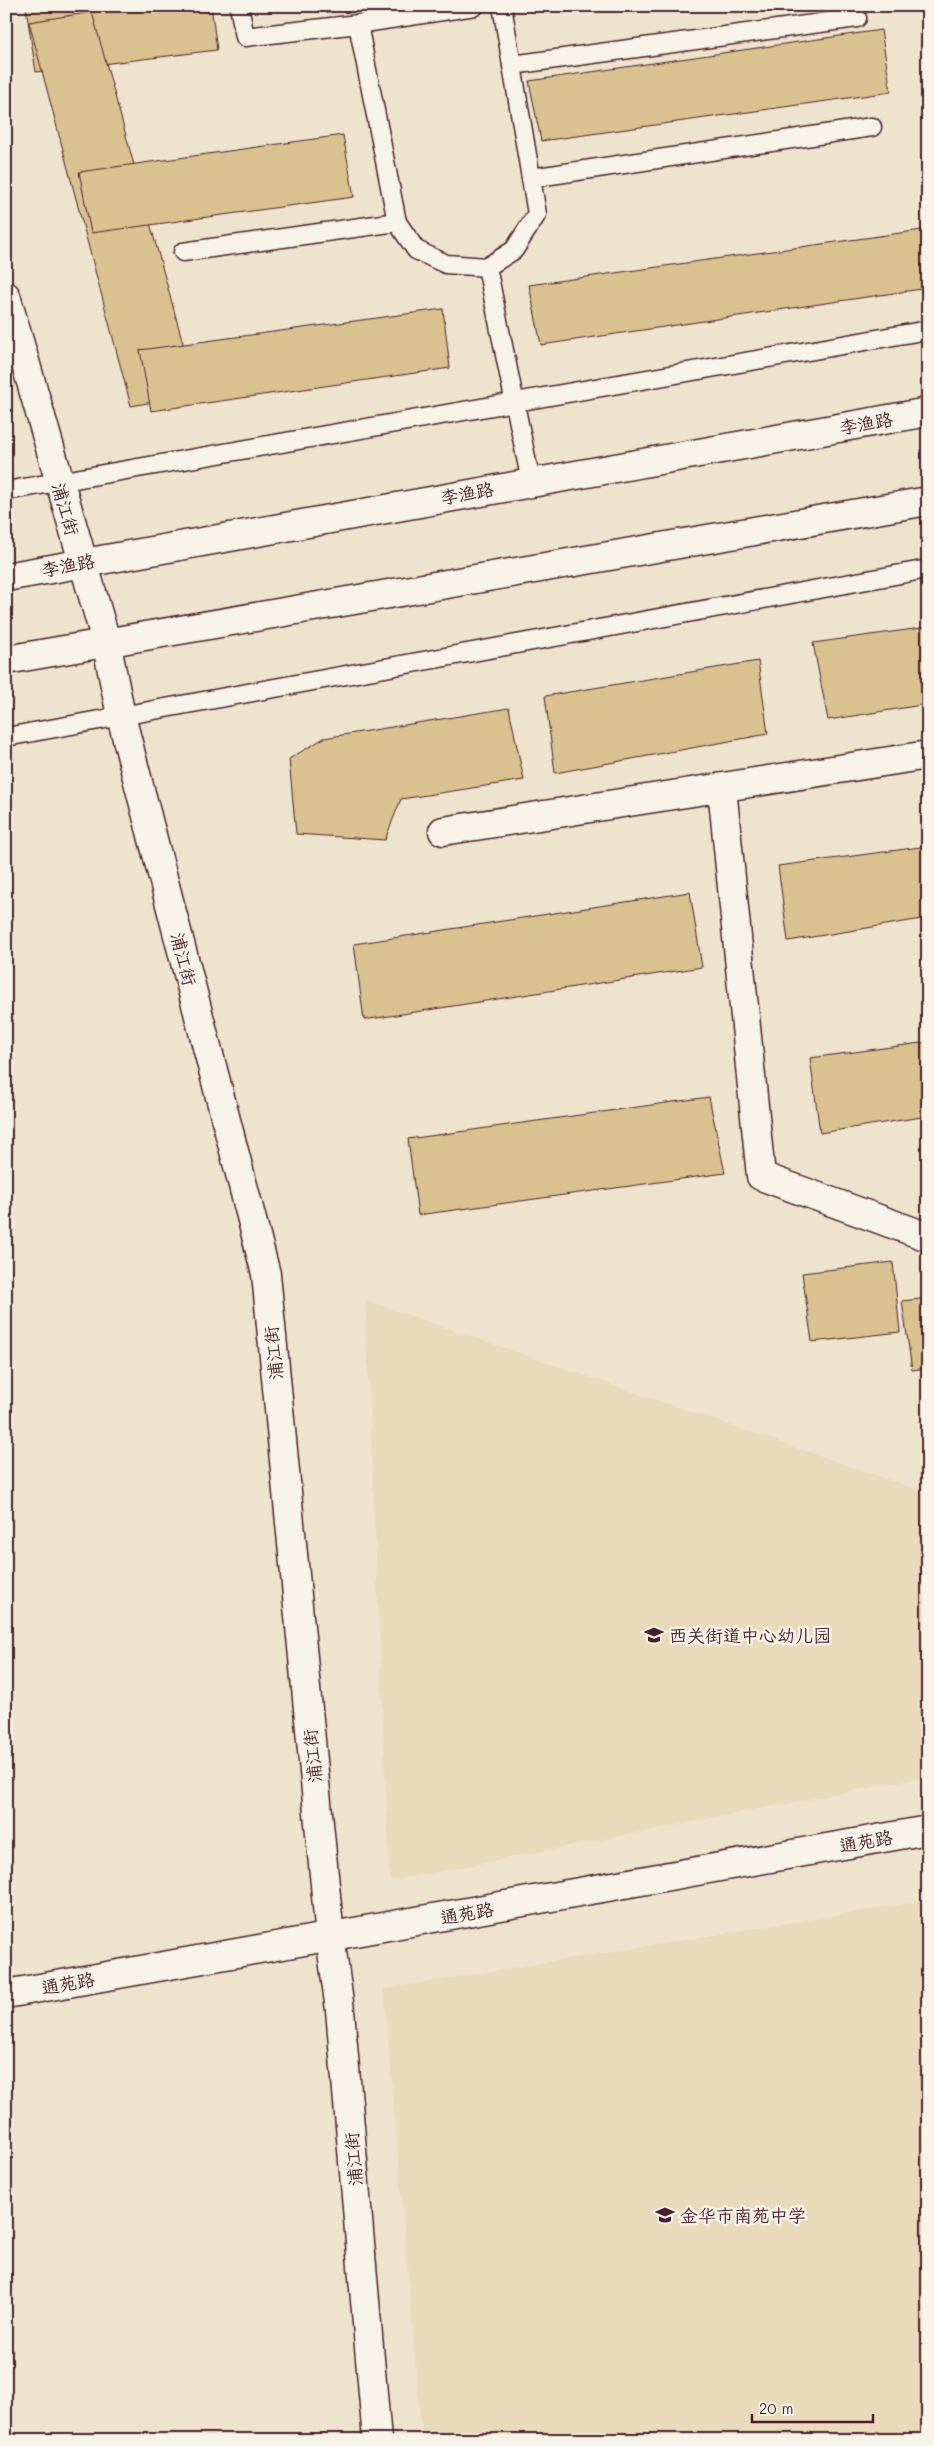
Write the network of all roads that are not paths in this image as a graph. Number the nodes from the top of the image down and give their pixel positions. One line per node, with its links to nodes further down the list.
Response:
1 (239, 6): 5 (lane)
2 (475, 6): 5 (lane)
3 (502, 6): 6 (lane)
4 (857, 18): 6 (lane)
5 (358, 24): 9 (lane)
6 (512, 65): 8 (lane)
7 (872, 127): 8 (lane)
8 (531, 178): 11 (lane)
9 (397, 222): 10 (lane); 11 (lane)
10 (183, 252)
11 (487, 267): 14 (lane)
12 (6, 296): 17 (street, 浦江街)
13 (928, 330): 14 (lane)
14 (514, 403): 16 (lane); 17 (lane)
15 (928, 412): 16 (street, 李渔路)
16 (531, 482): 20 (street, 李渔路)
17 (59, 483): 18 (lane); 20 (street, 浦江街)
18 (6, 492)
19 (928, 501): 23 (street)
20 (81, 562): 22 (street, 李渔路); 23 (street, 浦江街)
21 (928, 569): 25 (lane)
22 (6, 577)
23 (106, 641): 24 (street); 25 (street, 浦江街)
24 (6, 660)
25 (122, 716): 26 (lane); 32 (street, 浦江街)
26 (6, 737)
27 (928, 755): 28 (street)
28 (722, 788): 29 (street); 30 (street)
29 (443, 832)
30 (928, 1237)
31 (928, 1830): 32 (street, 通苑路)
32 (330, 1937): 33 (street, 通苑路); 34 (street, 浦江街)
33 (6, 1994)
34 (377, 2440)

